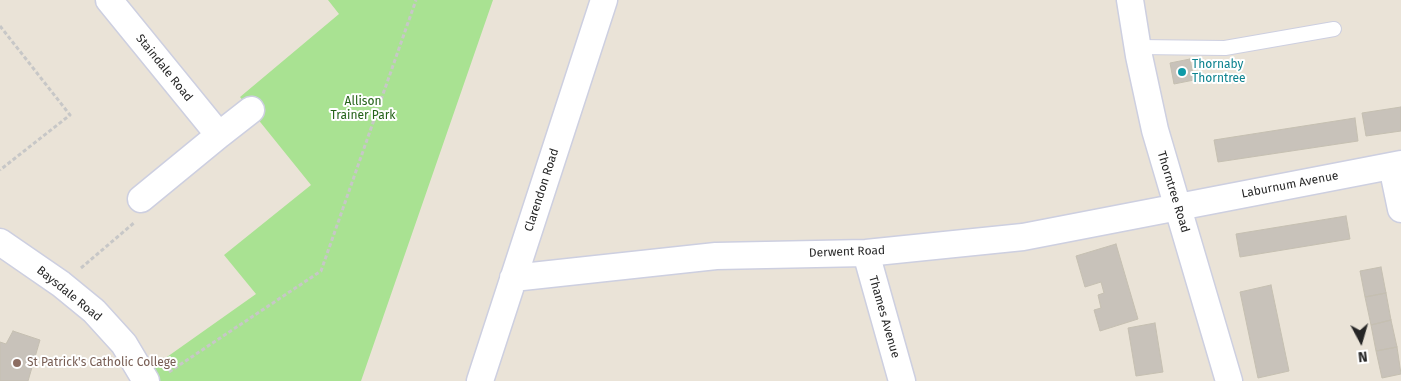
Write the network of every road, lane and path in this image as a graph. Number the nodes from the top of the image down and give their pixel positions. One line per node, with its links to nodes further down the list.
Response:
1 (109, 0): 9 (street, Staindale Road)
2 (416, 0): 19 (path)
3 (604, 0): 17 (street, Clarendon Road)
4 (1130, 0): 7 (street, Thorntree Road)
5 (0, 26): 11 (path)
6 (1334, 29): 7 (lane)
7 (1138, 47): 13 (street, Thorntree Road)
8 (251, 110): 9 (street)
9 (219, 135): 12 (street)
10 (1396, 165): 13 (street, Laburnum Avenue); 14 (street)
11 (0, 170)
12 (141, 199): 18 (path)
13 (1179, 207): 16 (street, Derwent Road); 22 (street, Thorntree Road)
14 (1401, 209)
15 (0, 242): 18 (street, Baysdale Road)
16 (866, 252): 17 (street, Derwent Road); 21 (street, Thames Avenue)
17 (513, 278): 20 (street, Clarendon Road)
18 (61, 284): 19 (street, Baysdale Road)
19 (155, 378)
20 (480, 381)
21 (902, 381)
22 (1229, 381)

